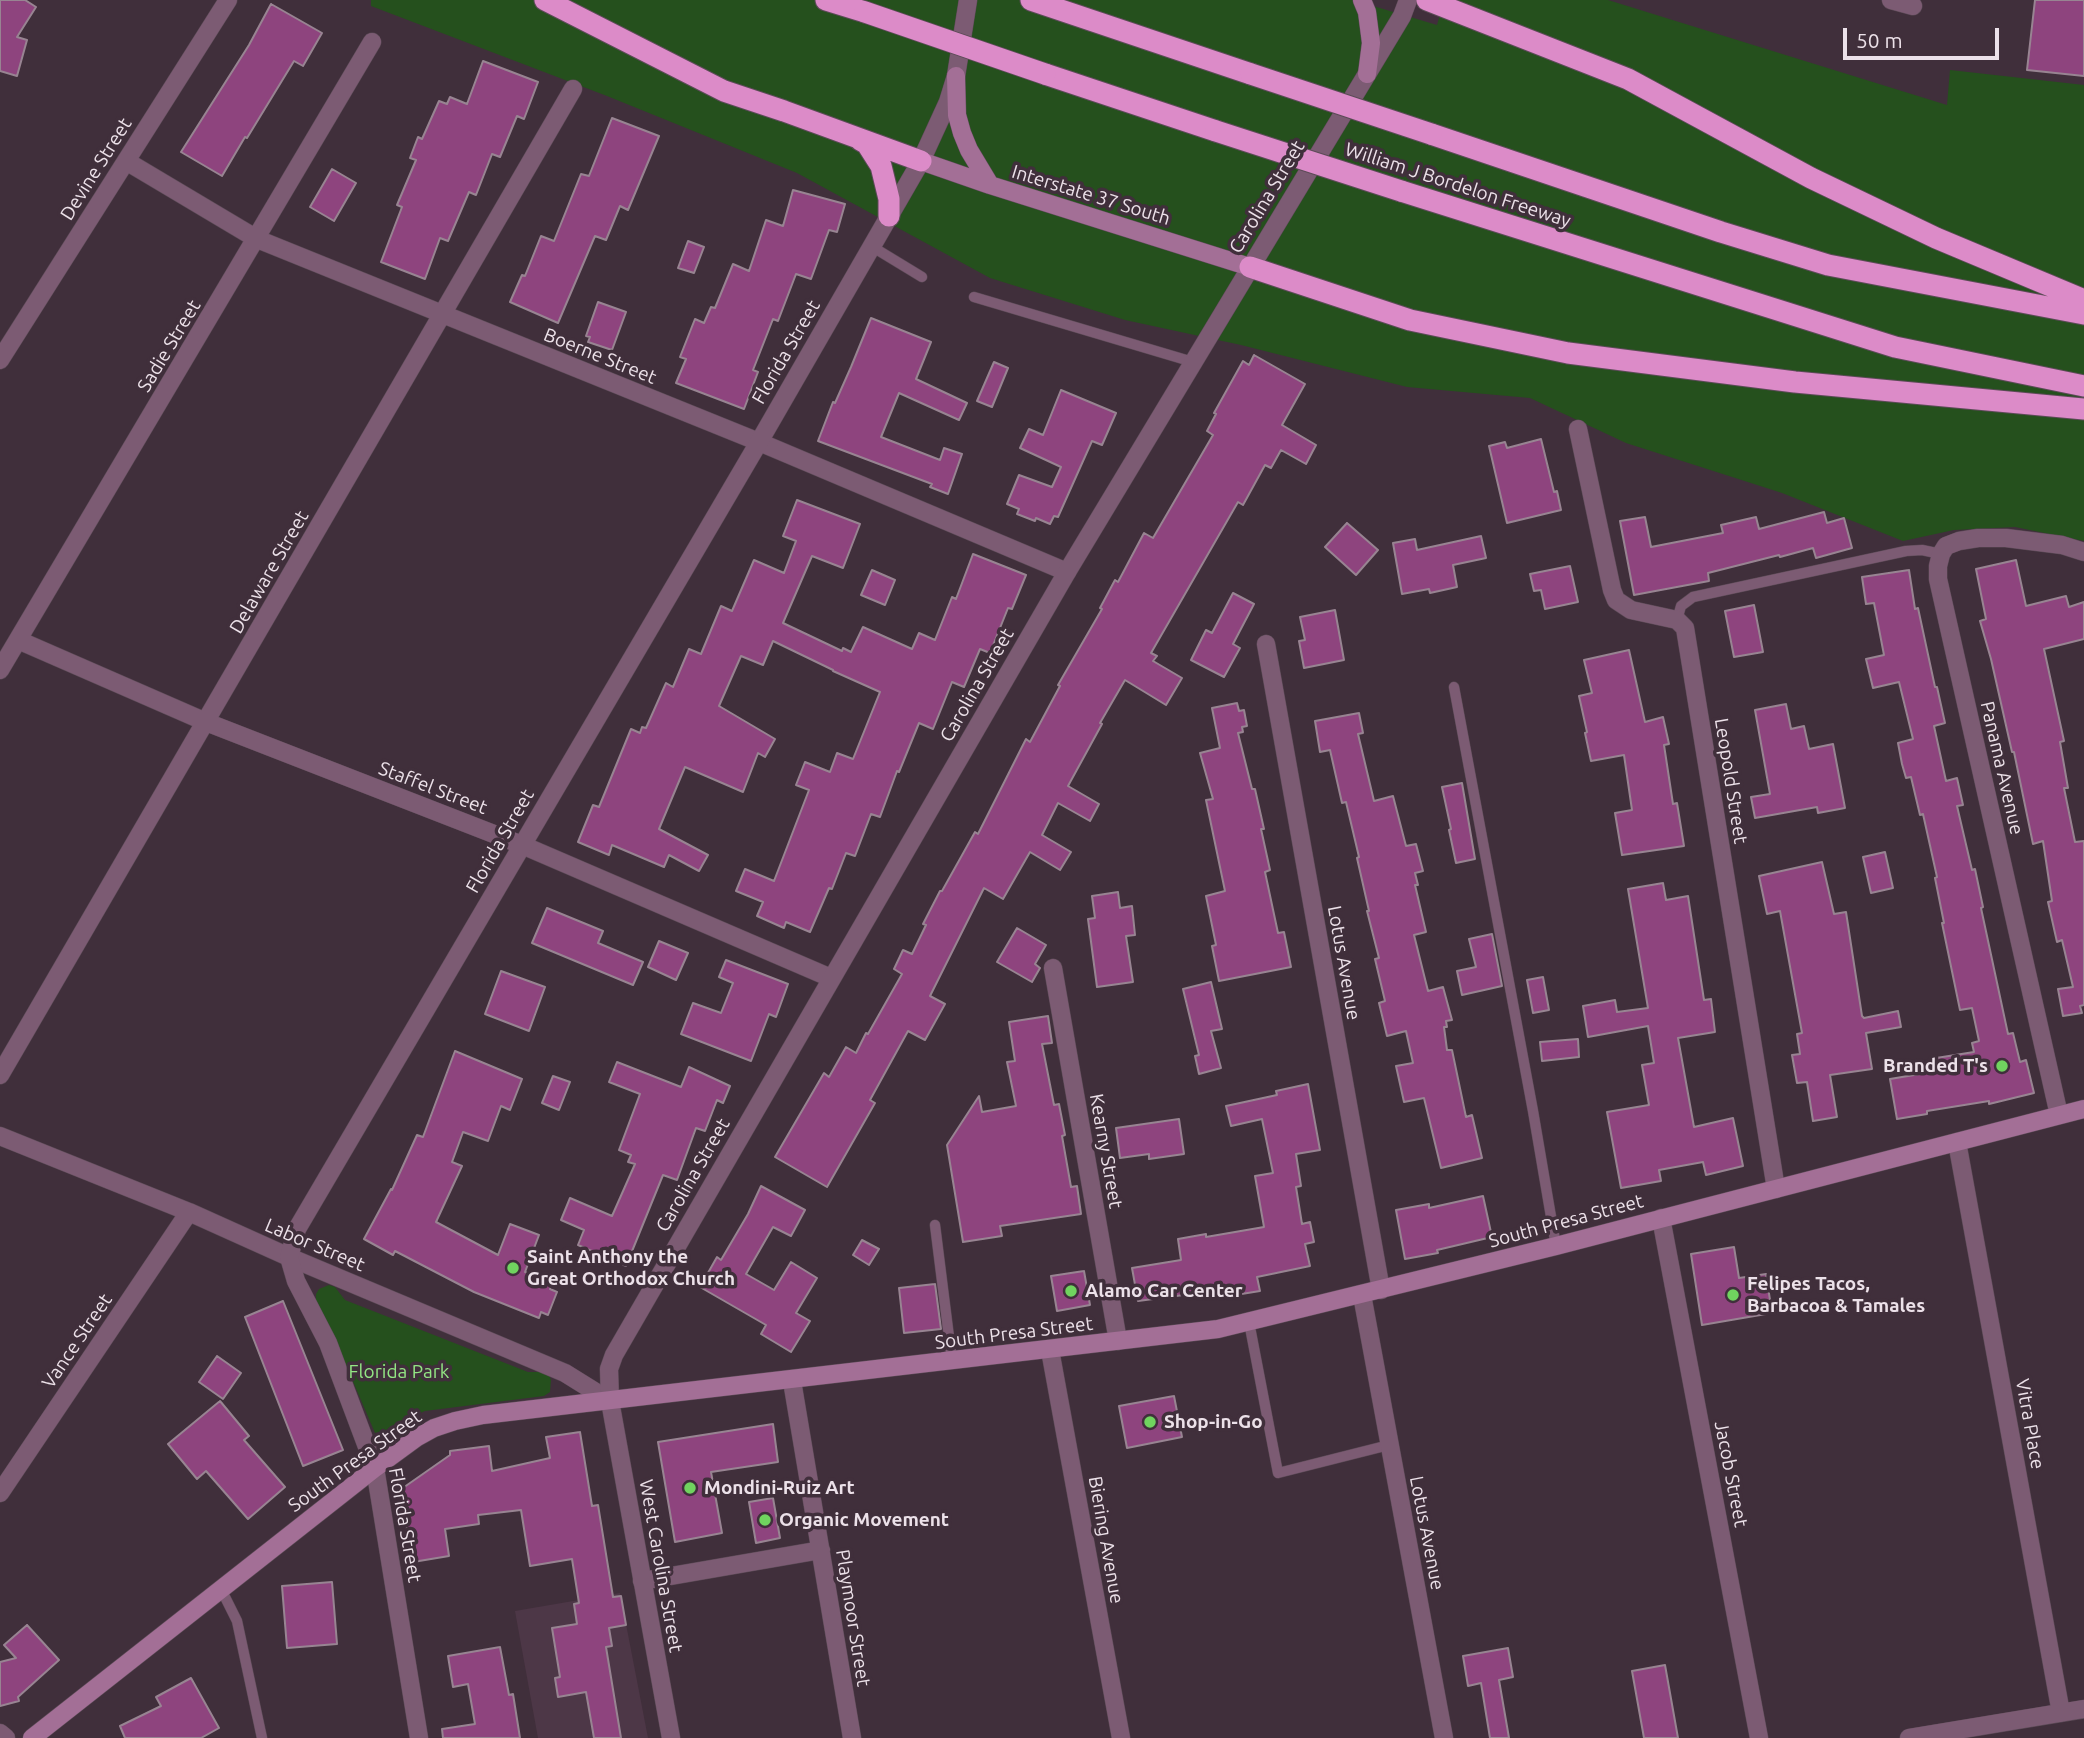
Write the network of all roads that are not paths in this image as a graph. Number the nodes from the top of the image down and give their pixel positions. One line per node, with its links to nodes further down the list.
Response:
1 (228, 0): 16 (street, Devine Street)
2 (545, 0): 15 (highway)
3 (827, 0): 30 (highway, William J Bordelon Freeway, bridge)
4 (968, 0): 13 (street, Florida Street)
5 (1031, 0): 26 (highway, William J Bordelon Freeway, bridge)
6 (1362, 0): 12 (main road)
7 (1408, 0): 12 (street, Carolina Street)
8 (1427, 0): 25 (highway)
9 (1891, 0): 10 (street)
10 (1913, 6)
11 (372, 42): 20 (street, Sadie Street)
12 (1367, 74): 22 (street, Carolina Street)
13 (956, 76): 17 (street, Florida Street); 18 (main road)
14 (573, 89): 27 (street, Delaware Street)
15 (859, 138): 17 (highway); 19 (highway)
16 (126, 161): 20 (street, Boerne Street); 28 (street, Devine Street)
17 (921, 161): 18 (main road, Interstate 37 South); 19 (street, Florida Street)
18 (990, 185): 22 (main road, Interstate 37 South)
19 (888, 216): 21 (street, Florida Street)
20 (257, 239): 27 (street, Boerne Street); 38 (street, Sadie Street)
21 (871, 246): 23 (lane); 33 (street, Florida Street)
22 (1250, 267): 29 (street, Carolina Street); 31 (highway)
23 (922, 277)
24 (974, 297): 29 (lane)
25 (2084, 300)
26 (2084, 314)
27 (443, 315): 33 (street, Boerne Street); 42 (street, Delaware Street)
28 (0, 360)
29 (1193, 362): 36 (street, Carolina Street)
30 (2084, 386)
31 (2084, 409)
32 (1577, 429): 37 (street)
33 (759, 442): 36 (street, Boerne Street); 43 (street, Florida Street)
34 (2084, 552): 35 (street)
35 (1941, 554): 37 (lane); 48 (street, Panama Avenue)
36 (1067, 572): 45 (street, Carolina Street)
37 (1677, 620): 51 (street, Leopold Street)
38 (18, 639): 40 (street, Sadie Street); 42 (street, Staffel Street)
39 (1266, 644): 57 (street, Lotus Avenue)
40 (0, 670)
41 (1454, 687): 55 (lane)
42 (206, 722): 43 (street, Staffel Street); 46 (street, Delaware Street)
43 (522, 845): 45 (street, Staffel Street); 56 (street, Florida Street)
44 (1053, 968): 60 (street, Kearny Street)
45 (831, 978): 64 (street, Carolina Street)
46 (0, 1075)
47 (2084, 1109): 48 (main road, South Presa Street)
48 (2059, 1115): 50 (main road, South Presa Street)
49 (0, 1136): 52 (street, Labor Street)
50 (1957, 1142): 51 (main road, South Presa Street); 72 (street, Vitra Place)
51 (1776, 1189): 53 (main road, South Presa Street)
52 (189, 1212): 56 (street, Labor Street); 67 (street, Vance Street)
53 (1661, 1218): 55 (main road, South Presa Street); 82 (street, Jacob Street)
54 (935, 1225): 62 (lane)
55 (1556, 1246): 57 (main road, South Presa Street)
56 (289, 1257): 64 (street, Labor Street); 66 (street, Florida Street)
57 (1381, 1290): 58 (main road, South Presa Street)
58 (1362, 1295): 59 (main road, South Presa Street); 65 (street, Lotus Avenue)
59 (1249, 1322): 60 (main road, South Presa Street); 65 (lane)
60 (1118, 1341): 61 (main road, South Presa Street)
61 (1050, 1350): 62 (main road, South Presa Street); 80 (street, Biering Avenue)
62 (952, 1362): 63 (main road, South Presa Street)
63 (792, 1381): 64 (main road, South Presa Street); 68 (street, Playmoor Street)
64 (610, 1401): 66 (main road, South Presa Street); 69 (street, West Carolina Street)
65 (1389, 1446): 81 (street, Lotus Avenue)
66 (375, 1468): 70 (main road, South Presa Street); 77 (street, Florida Street)
67 (0, 1493)
68 (821, 1550): 69 (street); 79 (street, Playmoor Street)
69 (642, 1581): 78 (street, West Carolina Street)
70 (221, 1589): 75 (main road, South Presa Street); 76 (lane)
71 (2084, 1709): 72 (street)
72 (2062, 1713): 83 (street)
73 (0, 1733): 74 (street)
74 (6, 1738)
75 (32, 1738)
76 (262, 1738)
77 (419, 1738)
78 (671, 1738)
79 (852, 1738)
80 (1121, 1738)
81 (1444, 1738)
82 (1759, 1738)
83 (1909, 1738)

